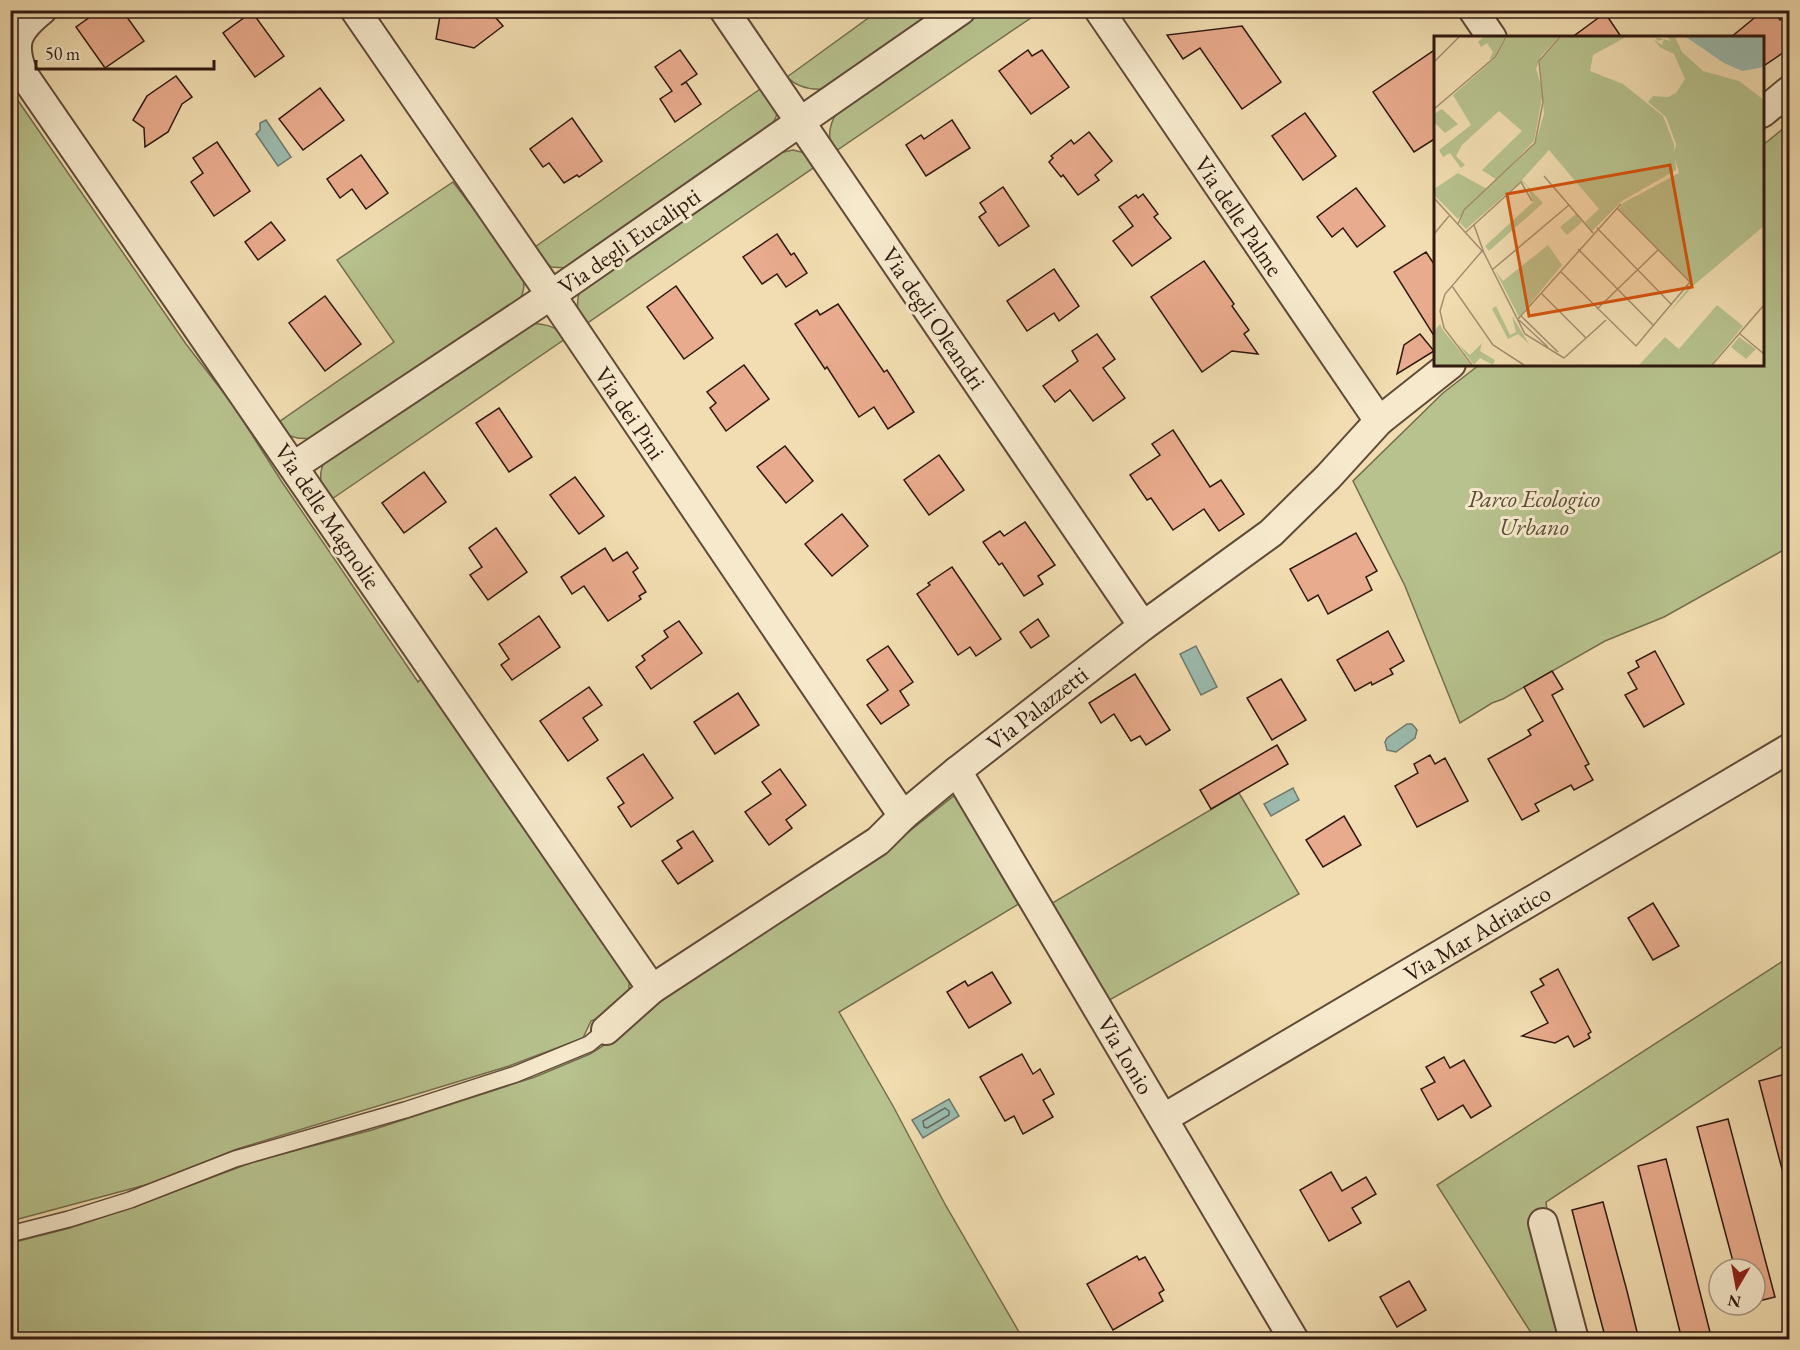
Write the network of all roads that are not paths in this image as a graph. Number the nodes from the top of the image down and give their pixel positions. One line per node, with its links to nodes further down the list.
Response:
1 (42, 10): 14 (street, Via delle Magnolie)
2 (355, 10): 11 (street, Via dei Pini)
3 (724, 10): 10 (street, Via degli Oleandri)
4 (961, 10): 10 (street, Via degli Eucalipti)
5 (1099, 10): 13 (street, Via delle Palme)
6 (1473, 10): 7 (street)
7 (1491, 36)
8 (1790, 90): 9 (street)
9 (1764, 111)
10 (801, 122): 11 (street, Via degli Eucalipti); 15 (street, Via degli Oleandri)
11 (551, 296): 14 (street, Via degli Eucalipti); 18 (street, Via dei Pini)
12 (1448, 366): 13 (street, Via Palazzetti)
13 (1379, 421): 15 (street, Via Palazzetti)
14 (294, 466): 19 (street, Via delle Magnolie)
15 (1143, 626): 17 (street, Via Palazzetti)
16 (1790, 748): 21 (street, Via Mar Adriatico)
17 (957, 771): 18 (street, Via Palazzetti); 21 (street, Via Ionio)
18 (903, 816): 19 (street, Via Palazzetti)
19 (652, 989): 20 (street, Via Palazzetti)
20 (606, 1030): 23 (lane)
21 (1164, 1118): 24 (street, Via Ionio)
22 (1543, 1223): 25 (street)
23 (10, 1234)
24 (1294, 1340)
25 (1574, 1340)

